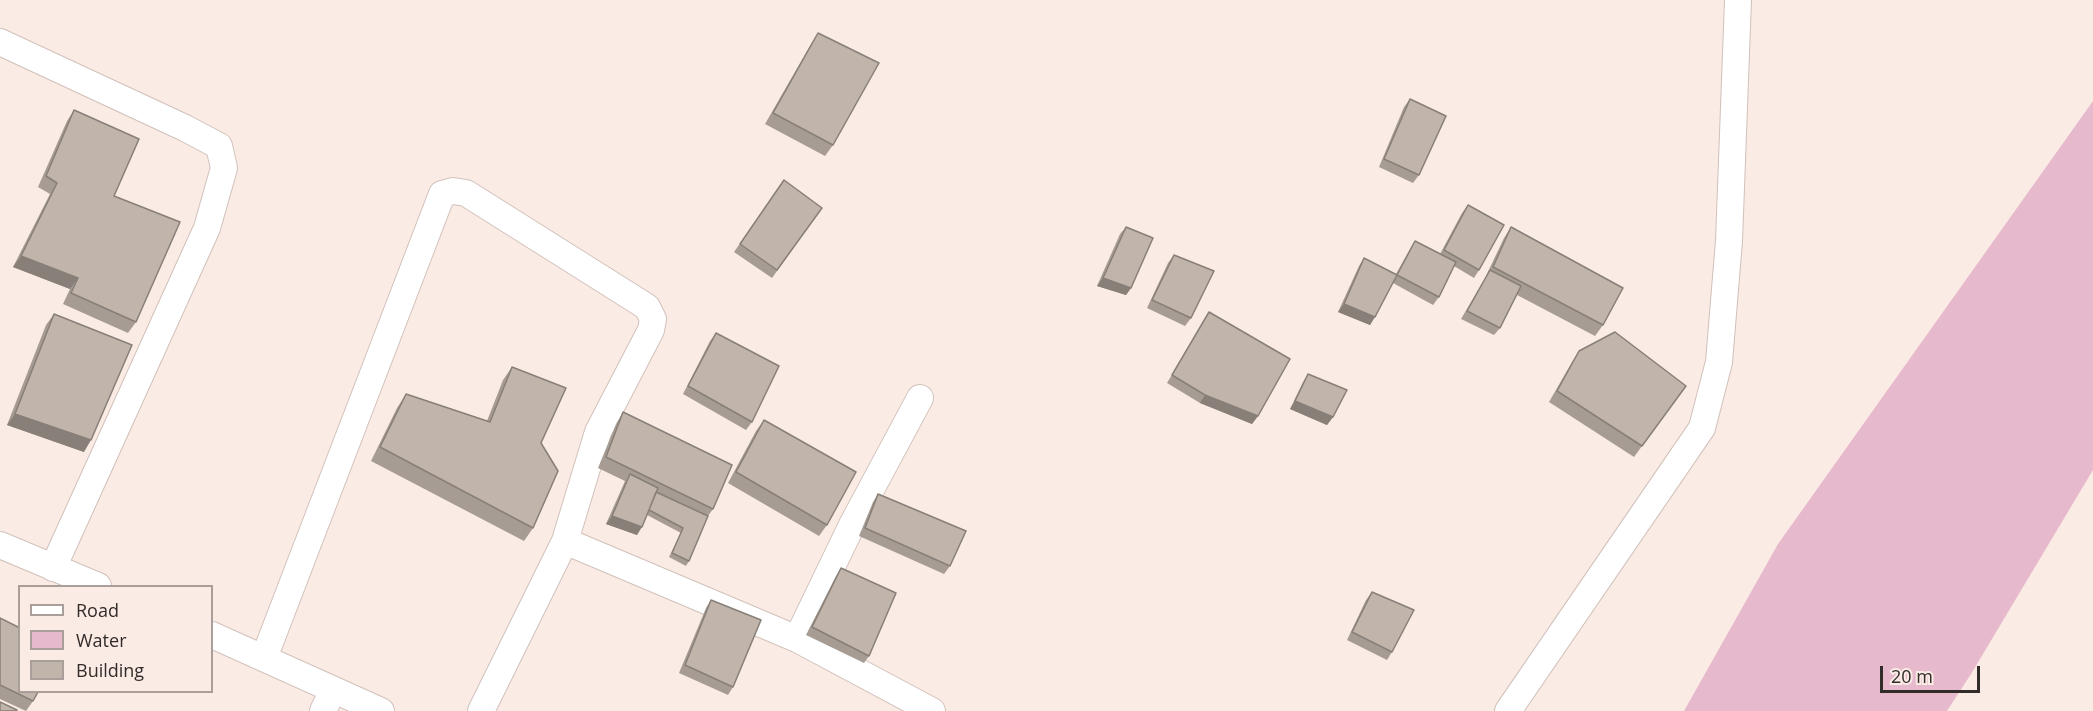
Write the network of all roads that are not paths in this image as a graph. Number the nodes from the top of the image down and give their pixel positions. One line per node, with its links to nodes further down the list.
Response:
1 (1738, 0): 15 (street)
2 (0, 42): 6 (street)
3 (920, 398): 9 (street)
4 (565, 541): 9 (street); 10 (street); 13 (street)
5 (0, 545): 6 (street)
6 (53, 568): 7 (street)
7 (96, 585)
8 (213, 635): 10 (street)
9 (797, 639): 14 (street)
10 (264, 658): 11 (street)
11 (328, 700): 12 (street)
12 (381, 711)
13 (481, 711)
14 (932, 711)
15 (1508, 711)

